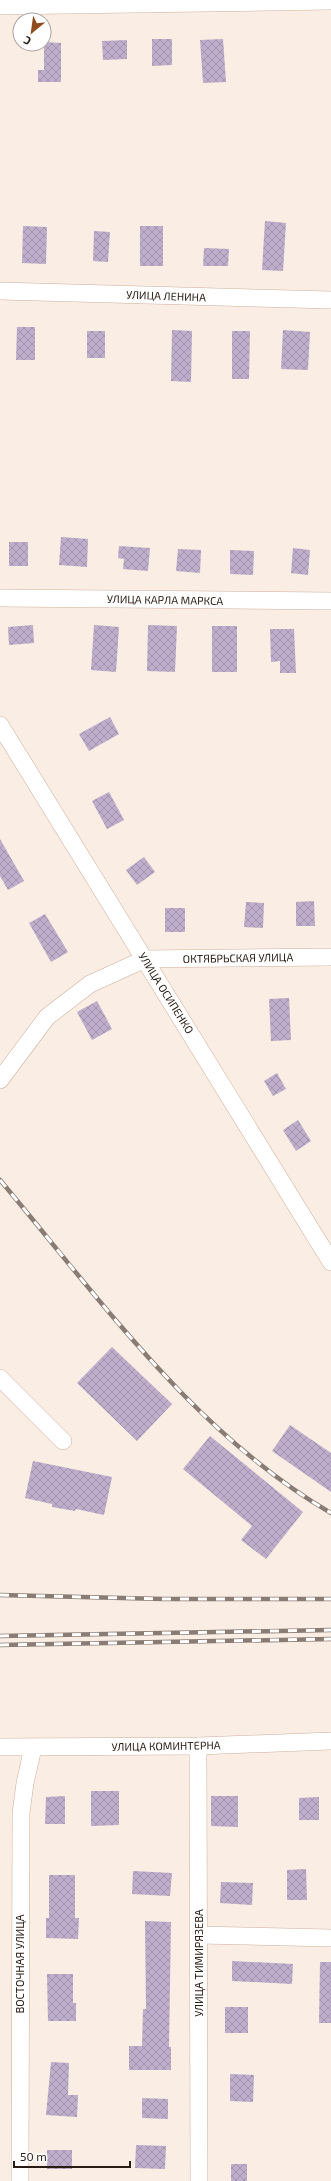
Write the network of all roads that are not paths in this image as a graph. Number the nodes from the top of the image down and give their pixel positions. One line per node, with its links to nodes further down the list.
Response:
1 (331, 1): 2 (street)
2 (23, 3): 3 (street)
3 (0, 6)
4 (0, 291): 5 (street, УЛИЦА ЛЕНИНА)
5 (331, 300)
6 (0, 598): 7 (street, УЛИЦА КАРЛА МАРКСА)
7 (331, 602)
8 (0, 725): 10 (street, УЛИЦА ОСИПЕНКО)
9 (331, 957): 10 (street, ОКТЯБРЬСКАЯ УЛИЦА)
10 (145, 959): 11 (street); 12 (street, УЛИЦА ОСИПЕНКО)
11 (0, 1080)
12 (331, 1262)
13 (0, 1378): 14 (street)
14 (63, 1441)
15 (331, 1741): 16 (street, УЛИЦА КОМИНТЕРНА)
16 (198, 1746): 18 (street, УЛИЦА КОМИНТЕРНА); 19 (street, УЛИЦА ТИМИРЯЗЕВА)
17 (0, 1747): 18 (street, УЛИЦА КОМИНТЕРНА)
18 (33, 1748): 21 (street, ВОСТОЧНАЯ УЛИЦА)
19 (198, 1935): 20 (street); 22 (street, УЛИЦА ТИМИРЯЗЕВА)
20 (331, 1938)
21 (20, 2181)
22 (199, 2181)

